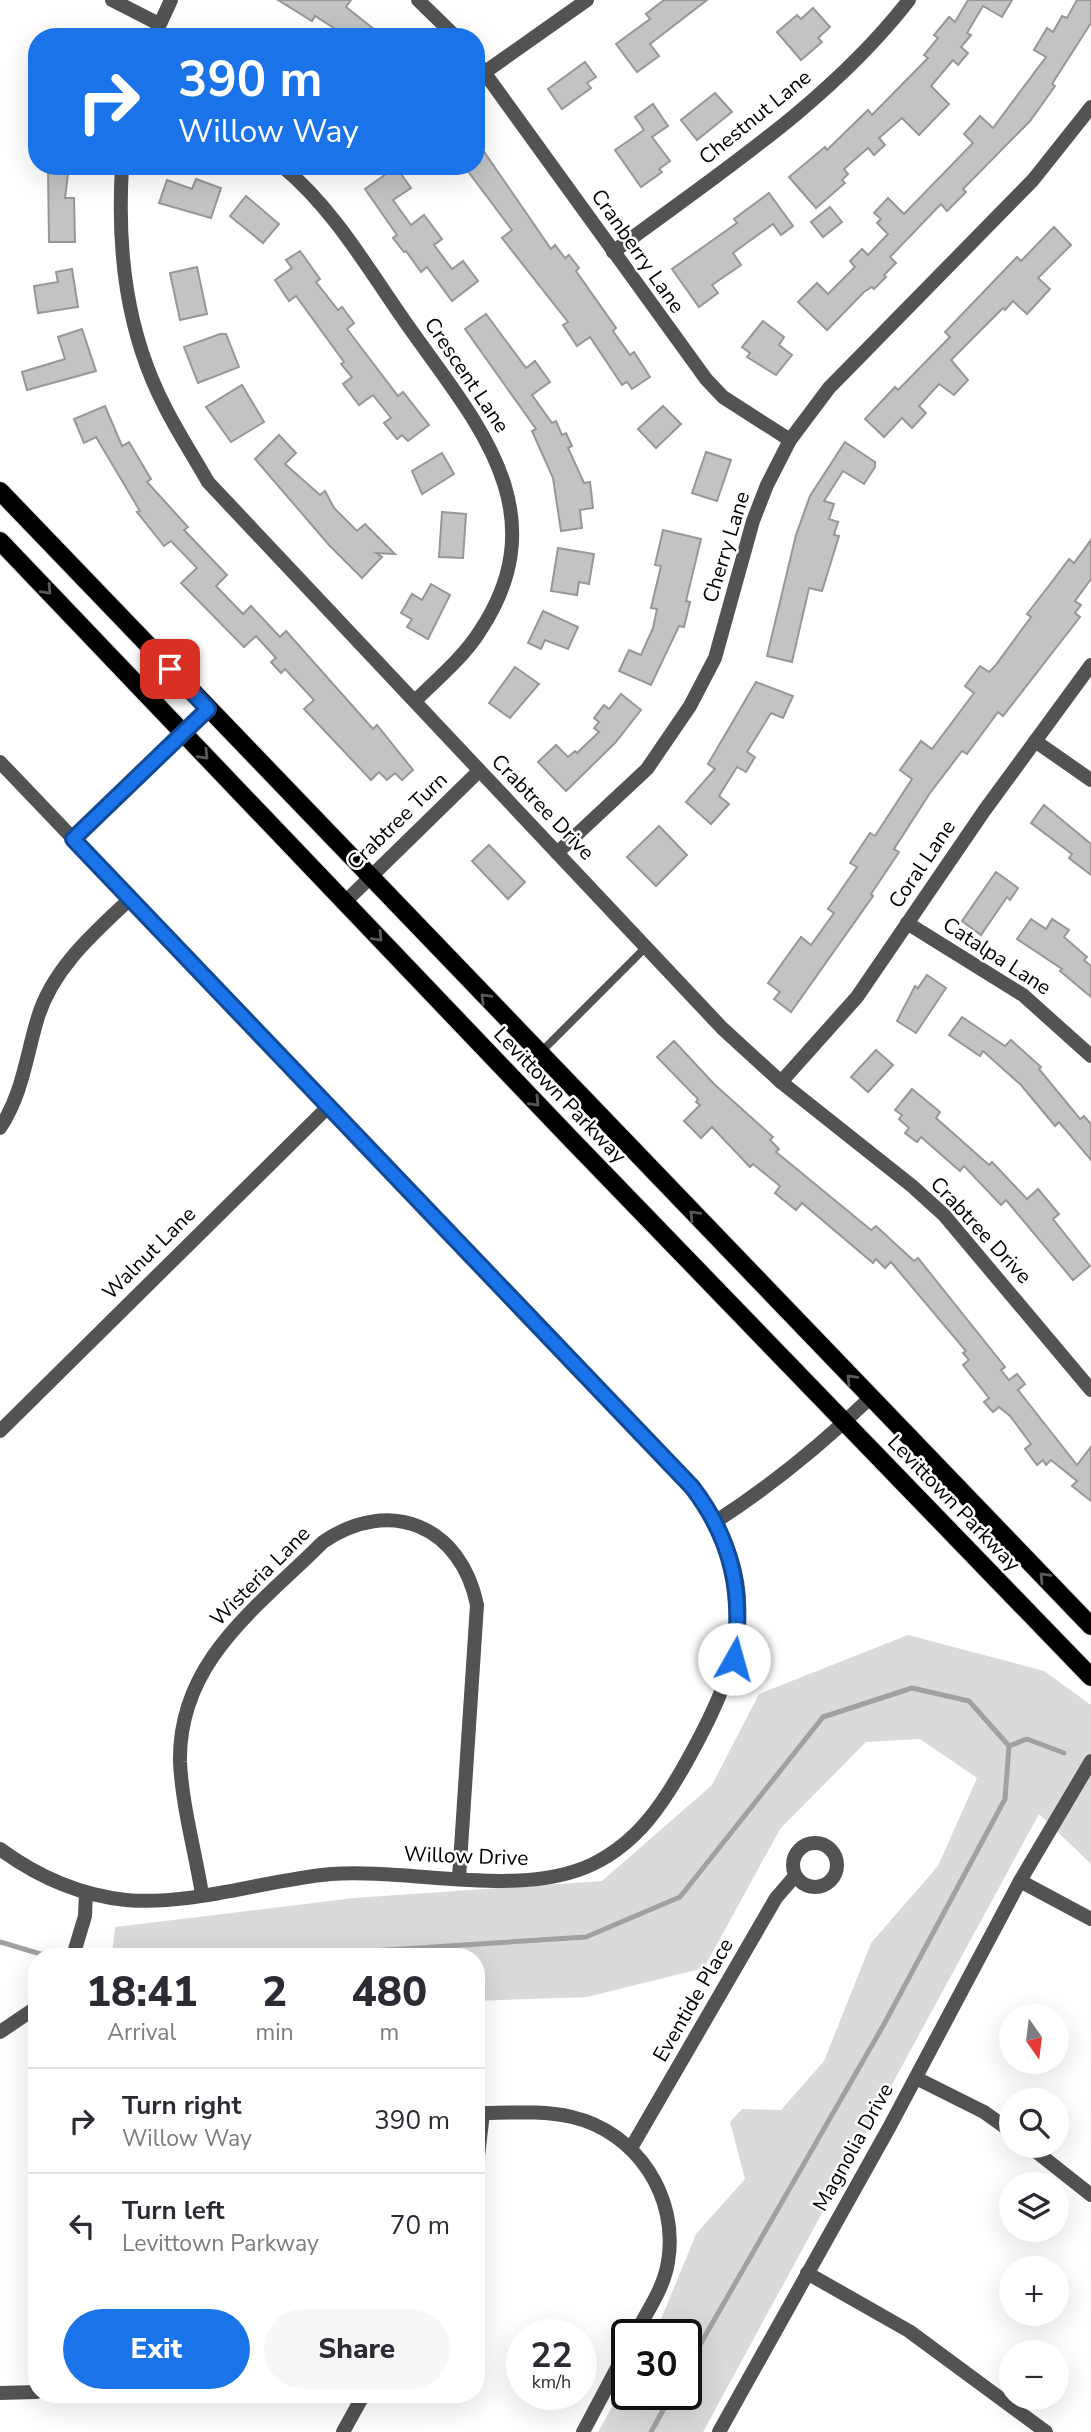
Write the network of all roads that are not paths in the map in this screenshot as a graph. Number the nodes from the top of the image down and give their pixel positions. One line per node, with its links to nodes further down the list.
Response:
1 (112, 0): 6 (street)
2 (171, 0): 7 (street)
3 (418, 0): 8 (street)
4 (587, 0): 9 (street)
5 (909, 0): 14 (street, Chestnut Lane)
6 (154, 28)
7 (158, 28)
8 (447, 28)
9 (485, 64)
10 (485, 74): 14 (street, Cranberry Lane)
11 (1091, 107): 15 (street, Cherry Lane)
12 (122, 175): 19 (street, Crabtree Drive)
13 (291, 175): 19 (street, Crescent Lane)
14 (613, 251): 15 (street, Cranberry Lane)
15 (790, 440): 27 (street, Cherry Lane)
16 (0, 491): 20 (main road, Levittown Parkway)
17 (0, 541): 21 (main road, Levittown Parkway, one-way to 21)
18 (1091, 665): 22 (street, Coral Lane)
19 (415, 701): 24 (street, Crabtree Drive)
20 (208, 709): 21 (street); 28 (main road, Levittown Parkway)
21 (183, 733): 26 (street); 30 (main road, Levittown Parkway, one-way to 30)
22 (1035, 741): 25 (street); 31 (street, Coral Lane)
23 (0, 762): 26 (street, Willow Drive)
24 (479, 771): 27 (street, Crabtree Drive); 28 (street, Crabtree Turn)
25 (1091, 780)
26 (73, 839): 29 (street, Willow Drive)
27 (557, 853): 32 (street, Crabtree Drive)
28 (370, 877): 30 (street, Crabtree Turn); 33 (main road, Levittown Parkway, one-way to 28)
29 (130, 899): 36 (street, Willow Drive); 37 (street)
30 (345, 902): 40 (main road, Levittown Parkway, one-way to 40)
31 (907, 923): 34 (street, Catalpa Lane); 35 (street, Coral Lane)
32 (647, 946): 33 (lane); 35 (street, Crabtree Drive)
33 (539, 1054): 39 (main road, Levittown Parkway, one-way to 33)
34 (1091, 1056)
35 (781, 1083): 38 (street, Crabtree Drive)
36 (328, 1106): 41 (street, Walnut Lane); 42 (street, Willow Drive)
37 (0, 1128)
38 (1091, 1390)
39 (870, 1398): 40 (street); 43 (main road, Levittown Parkway, one-way to 39)
40 (845, 1423): 42 (street); 44 (main road, Levittown Parkway)
41 (0, 1431)
42 (715, 1522): 48 (street, Willow Drive)
43 (1091, 1626)
44 (1091, 1677)
45 (1091, 1761): 49 (street, Magnolia Drive)
46 (0, 1849): 50 (street, Willow Drive)
47 (795, 1876): 59 (street, Eventide Place)
48 (459, 1878): 51 (street, Willow Drive); 51 (street, Wisteria Lane)
49 (1020, 1881): 52 (street); 56 (street, Magnolia Drive)
50 (86, 1893): 51 (street, Willow Drive); 53 (street)
51 (202, 1894)
52 (1091, 1919)
53 (75, 1948)
54 (28, 2013): 55 (street)
55 (0, 2032)
56 (916, 2078): 58 (street); 62 (street, Magnolia Drive)
57 (485, 2113): 59 (street)
58 (999, 2123)
59 (631, 2148): 63 (street)
60 (1044, 2158): 61 (street)
61 (1091, 2195)
62 (807, 2273): 70 (street, Magnolia Drive); 71 (street)
63 (643, 2319)
64 (611, 2379): 69 (street)
65 (28, 2392): 66 (street)
66 (0, 2393)
67 (359, 2403): 68 (street)
68 (343, 2432)
69 (583, 2432)
70 (719, 2432)
71 (1046, 2432)

